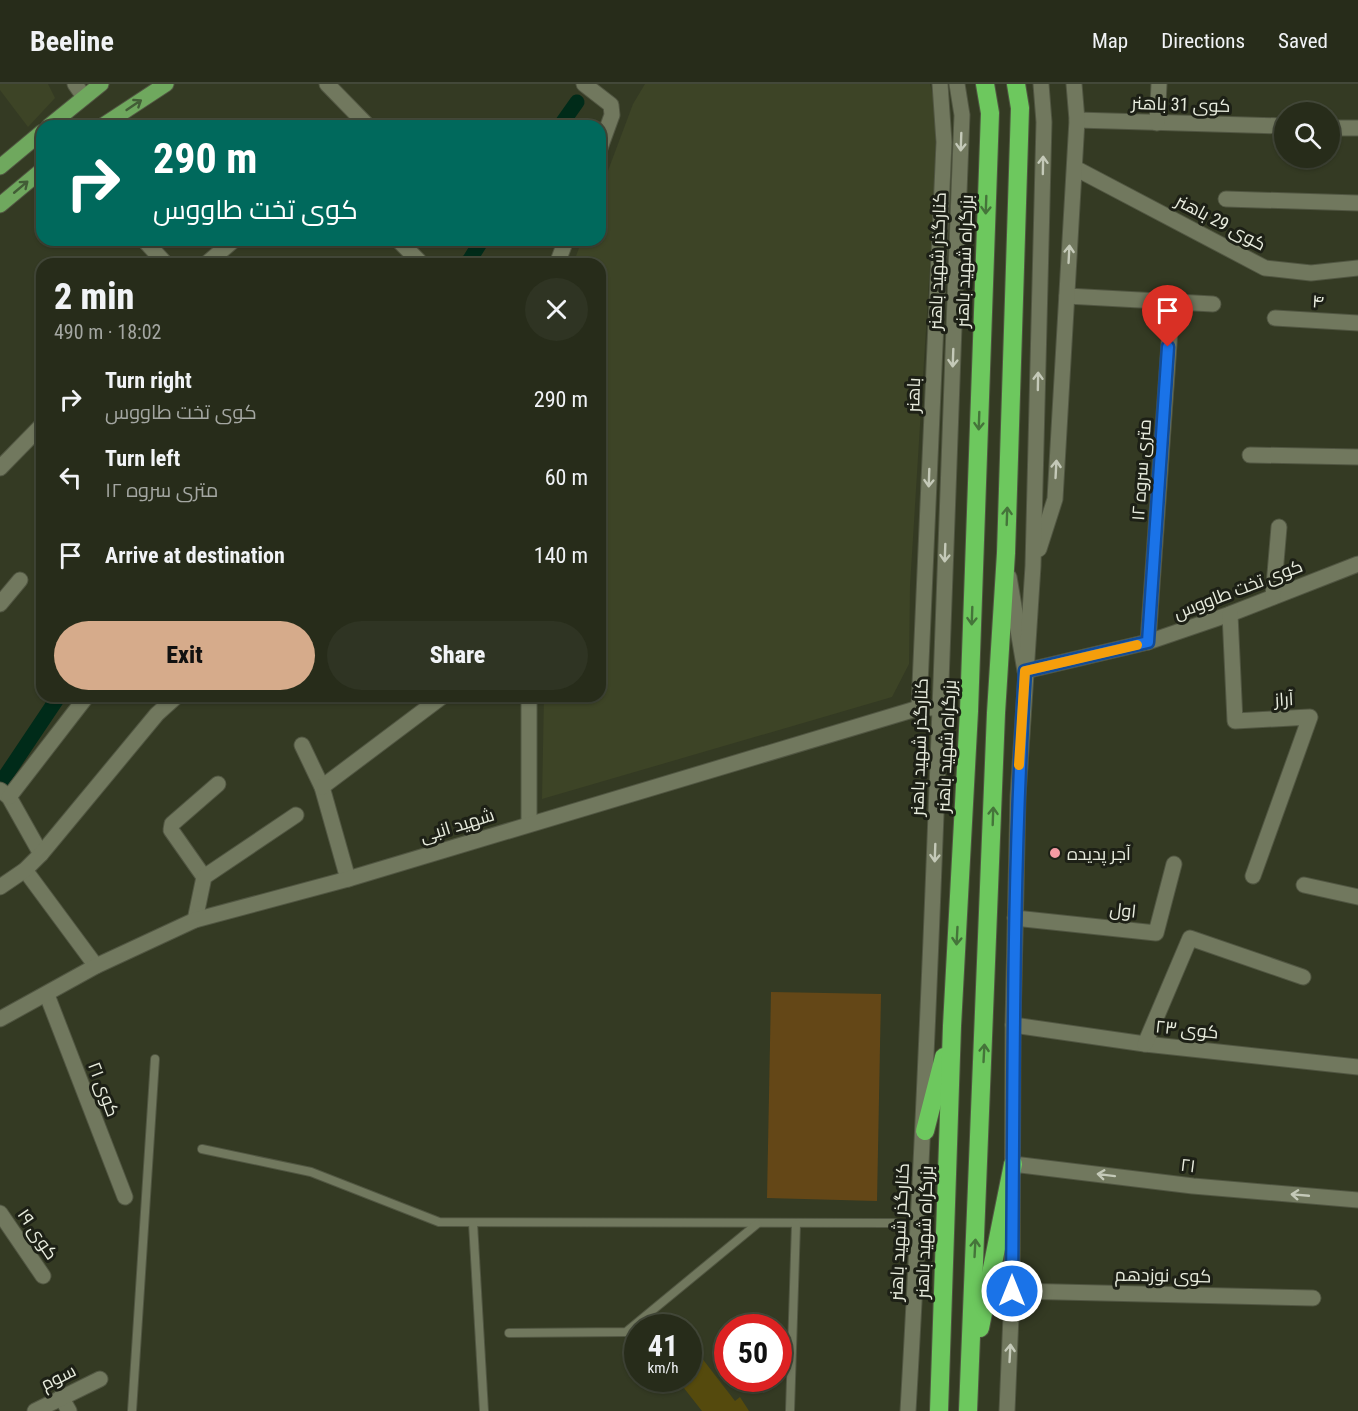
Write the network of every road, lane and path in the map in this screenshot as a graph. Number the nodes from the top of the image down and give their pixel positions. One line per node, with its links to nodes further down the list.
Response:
1 (75, 84): 13 (street)
2 (101, 84): 13 (main road)
3 (165, 84): 15 (main road, one-way to 3)
4 (327, 84): 16 (street)
5 (584, 84): 22 (street)
6 (940, 84): 60 (street, باهنر, one-way to 60)
7 (957, 84): 61 (street, کنارگذر شهید باهنر, one-way to 61)
8 (985, 84): 84 (highway, بزرگراه شهید باهنر, one-way to 84)
9 (1016, 84): 47 (highway, one-way to 9)
10 (1041, 84): 49 (street, one-way to 10)
11 (1074, 84): 17 (street)
12 (1159, 84): 18 (street)
13 (84, 97): 14 (main road)
14 (56, 120)
15 (111, 120)
16 (362, 120)
17 (1077, 120): 18 (street, کوی 31 باهنر); 25 (street)
18 (1157, 123): 19 (street, کوی 31 باهنر)
19 (1274, 126)
20 (1340, 128): 21 (street)
21 (1358, 128)
22 (606, 132)
23 (36, 137): 24 (main road)
24 (0, 167)
25 (1075, 168): 36 (street, کوی 29 باهنر); 37 (street, one-way to 25)
26 (36, 175): 29 (main road, one-way to 26)
27 (1226, 199): 28 (street)
28 (1358, 202)
29 (0, 204)
30 (150, 246): 33 (street)
31 (227, 246): 34 (street)
32 (404, 246): 35 (street)
33 (160, 258)
34 (213, 258)
35 (416, 258)
36 (1358, 268)
37 (1067, 296): 38 (street); 49 (street, one-way to 37)
38 (1172, 301): 39 (street); 54 (street, ۱۲ متری سروه)
39 (1213, 304)
40 (1275, 318): 41 (street, ۴)
41 (1358, 323)
42 (36, 432): 45 (street)
43 (1250, 455): 44 (street)
44 (1358, 457)
45 (0, 468)
46 (1279, 526): 51 (street)
47 (1006, 553): 55 (street); 103 (highway, one-way to 47)
48 (1358, 564): 51 (street, کوی تخت طاووس)
49 (1033, 566): 55 (street)
50 (20, 580): 52 (street)
51 (1273, 597): 53 (street, کوی تخت طاووس)
52 (0, 604)
53 (1230, 614): 54 (street, کوی تخت طاووس); 71 (street, آراز)
54 (1148, 642): 55 (street, کوی تخت طاووس)
55 (1025, 671): 77 (street)
56 (82, 702): 65 (street)
57 (170, 702): 68 (street)
58 (435, 702): 64 (street)
59 (529, 702): 67 (street)
60 (919, 708): 61 (street, شهید انبی); 67 (street, شهید انبی)
61 (939, 708): 88 (street, کنارگذر شهید باهنر, one-way to 88)
62 (302, 745): 64 (street)
63 (218, 784): 72 (street)
64 (322, 787): 73 (street)
65 (4, 793): 68 (street)
66 (296, 815): 72 (street)
67 (529, 824): 73 (street, شهید انبی)
68 (41, 854): 70 (street)
69 (1174, 864): 77 (street, اول)
70 (25, 870): 75 (street); 79 (street)
71 (1253, 876)
72 (204, 877): 78 (street)
73 (348, 879): 78 (street, شهید انبی)
74 (1304, 885): 76 (street)
75 (0, 887)
76 (1358, 897)
77 (1015, 918): 83 (street)
78 (195, 920): 79 (street, شهید انبی)
79 (96, 966): 81 (street, شهید انبی)
80 (1303, 977): 85 (street)
81 (47, 995): 82 (street, شهید انبی); 91 (street, کوی ۲۱)
82 (0, 1019)
83 (1013, 1025): 85 (street, کوی ۲۳); 90 (street)
84 (952, 1026): 88 (highway); 111 (highway, بزرگراه شهید باهنر)
85 (1145, 1044): 87 (street, کوی ۲۳)
86 (155, 1059): 107 (lane)
87 (1358, 1067)
88 (925, 1131): 110 (street, کنارگذر شهید باهنر)
89 (202, 1149): 94 (lane)
90 (1013, 1164): 92 (street, ۲۱, one-way to 90); 99 (street); 103 (highway)
91 (125, 1197)
92 (1358, 1200)
93 (0, 1213): 98 (street, کوی ۱۹)
94 (473, 1223): 96 (lane); 108 (lane)
95 (895, 1223): 97 (lane)
96 (757, 1224): 97 (lane); 101 (lane)
97 (796, 1224): 109 (lane)
98 (43, 1276)
99 (1012, 1291): 100 (street, کوی نوزدهم); 113 (street, one-way to 99)
100 (1313, 1298)
101 (509, 1333)
102 (100, 1378): 104 (street, سوم)
103 (969, 1386): 112 (highway)
104 (61, 1397): 105 (street, سوم); 106 (street)
105 (35, 1411)
106 (69, 1411)
107 (132, 1411)
108 (484, 1411)
109 (790, 1411)
110 (908, 1411)
111 (939, 1411)
112 (968, 1411)
113 (1007, 1411)

